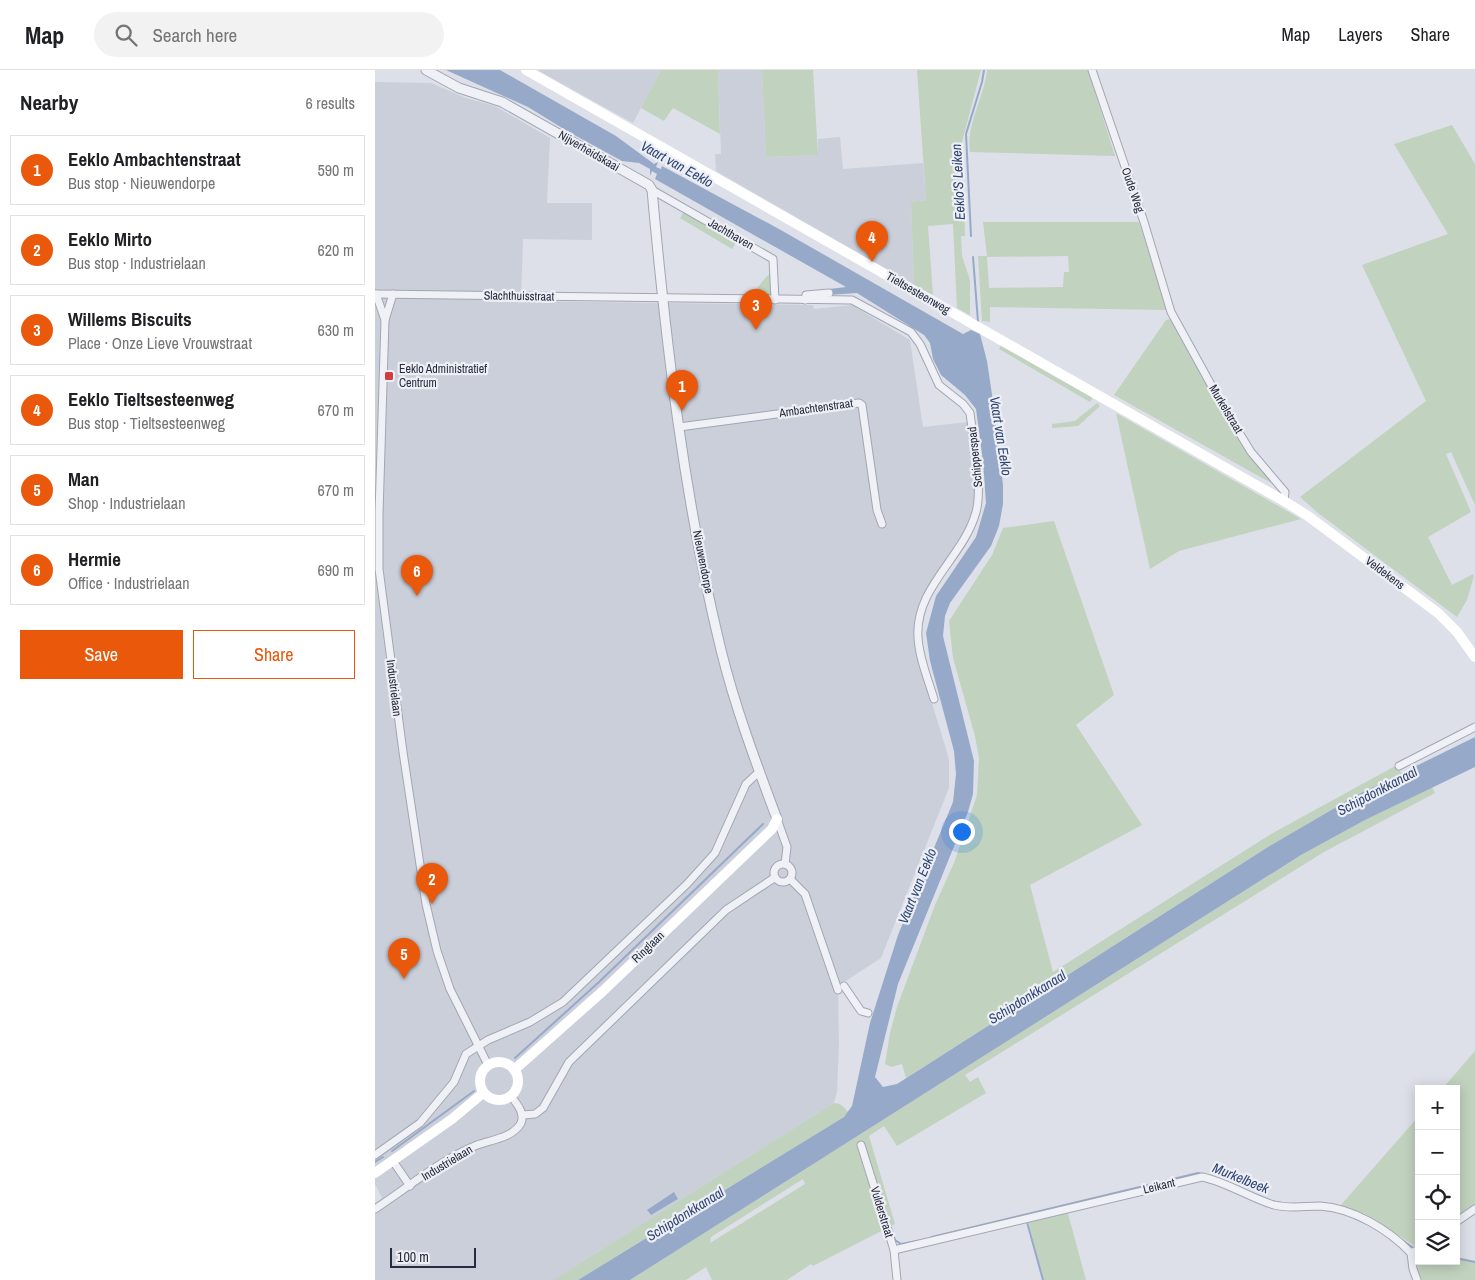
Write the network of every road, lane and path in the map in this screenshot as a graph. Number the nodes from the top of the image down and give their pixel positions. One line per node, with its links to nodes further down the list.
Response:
1 (426, 70): 4 (street, Nijverheidskaai)
2 (526, 70): 14 (main road, Tieltsesteenweg)
3 (1092, 70): 11 (street, Oude Weg)
4 (652, 190): 8 (street); 9 (street, Jachthaven)
5 (829, 293): 10 (street)
6 (376, 294): 7 (street, Slachthuisstraat); 12 (street, Industrielaan)
7 (393, 294): 8 (street, Slachthuisstraat); 12 (street, Industrielaan)
8 (663, 298): 9 (street, Slachthuisstraat); 13 (street, Nieuwendorpe)
9 (775, 300): 10 (street, Schipperspad)
10 (805, 300): 17 (street, Schipperspad)
11 (1171, 312): 14 (street, Murkelstraat)
12 (385, 320): 26 (street, Industrielaan)
13 (679, 426): 15 (street, Ambachtenstraat); 20 (street, Nieuwendorpe)
14 (1284, 501): 16 (main road, Veldekens)
15 (882, 524)
16 (1475, 657)
17 (934, 699)
18 (1475, 727): 19 (street)
19 (1399, 766)
20 (760, 772): 21 (street, Nieuwendorpe); 26 (street, Ringlaan)
21 (777, 819): 22 (street); 28 (main road, Ringlaan)
22 (785, 864): 23 (street); 24 (street)
23 (774, 878): 24 (street); 31 (street)
24 (791, 879): 25 (street)
25 (868, 1013)
26 (478, 1046): 27 (street, Industrielaan); 33 (street)
27 (488, 1065): 28 (main road); 29 (main road)
28 (514, 1070): 30 (main road)
29 (483, 1093): 30 (main road); 34 (main road)
30 (511, 1096): 31 (street)
31 (523, 1115): 36 (street, Industrielaan)
32 (861, 1145): 40 (street, Vulderstraat)
33 (375, 1155)
34 (393, 1161): 35 (main road); 36 (street)
35 (375, 1173)
36 (410, 1186): 37 (street, Industrielaan)
37 (375, 1209)
38 (1475, 1209): 39 (street)
39 (1459, 1220)
40 (894, 1250): 42 (street, Leikant); 43 (street, Vulderstraat)
41 (1415, 1250): 42 (street)
42 (1411, 1253): 44 (street)
43 (897, 1280)
44 (1417, 1280)

